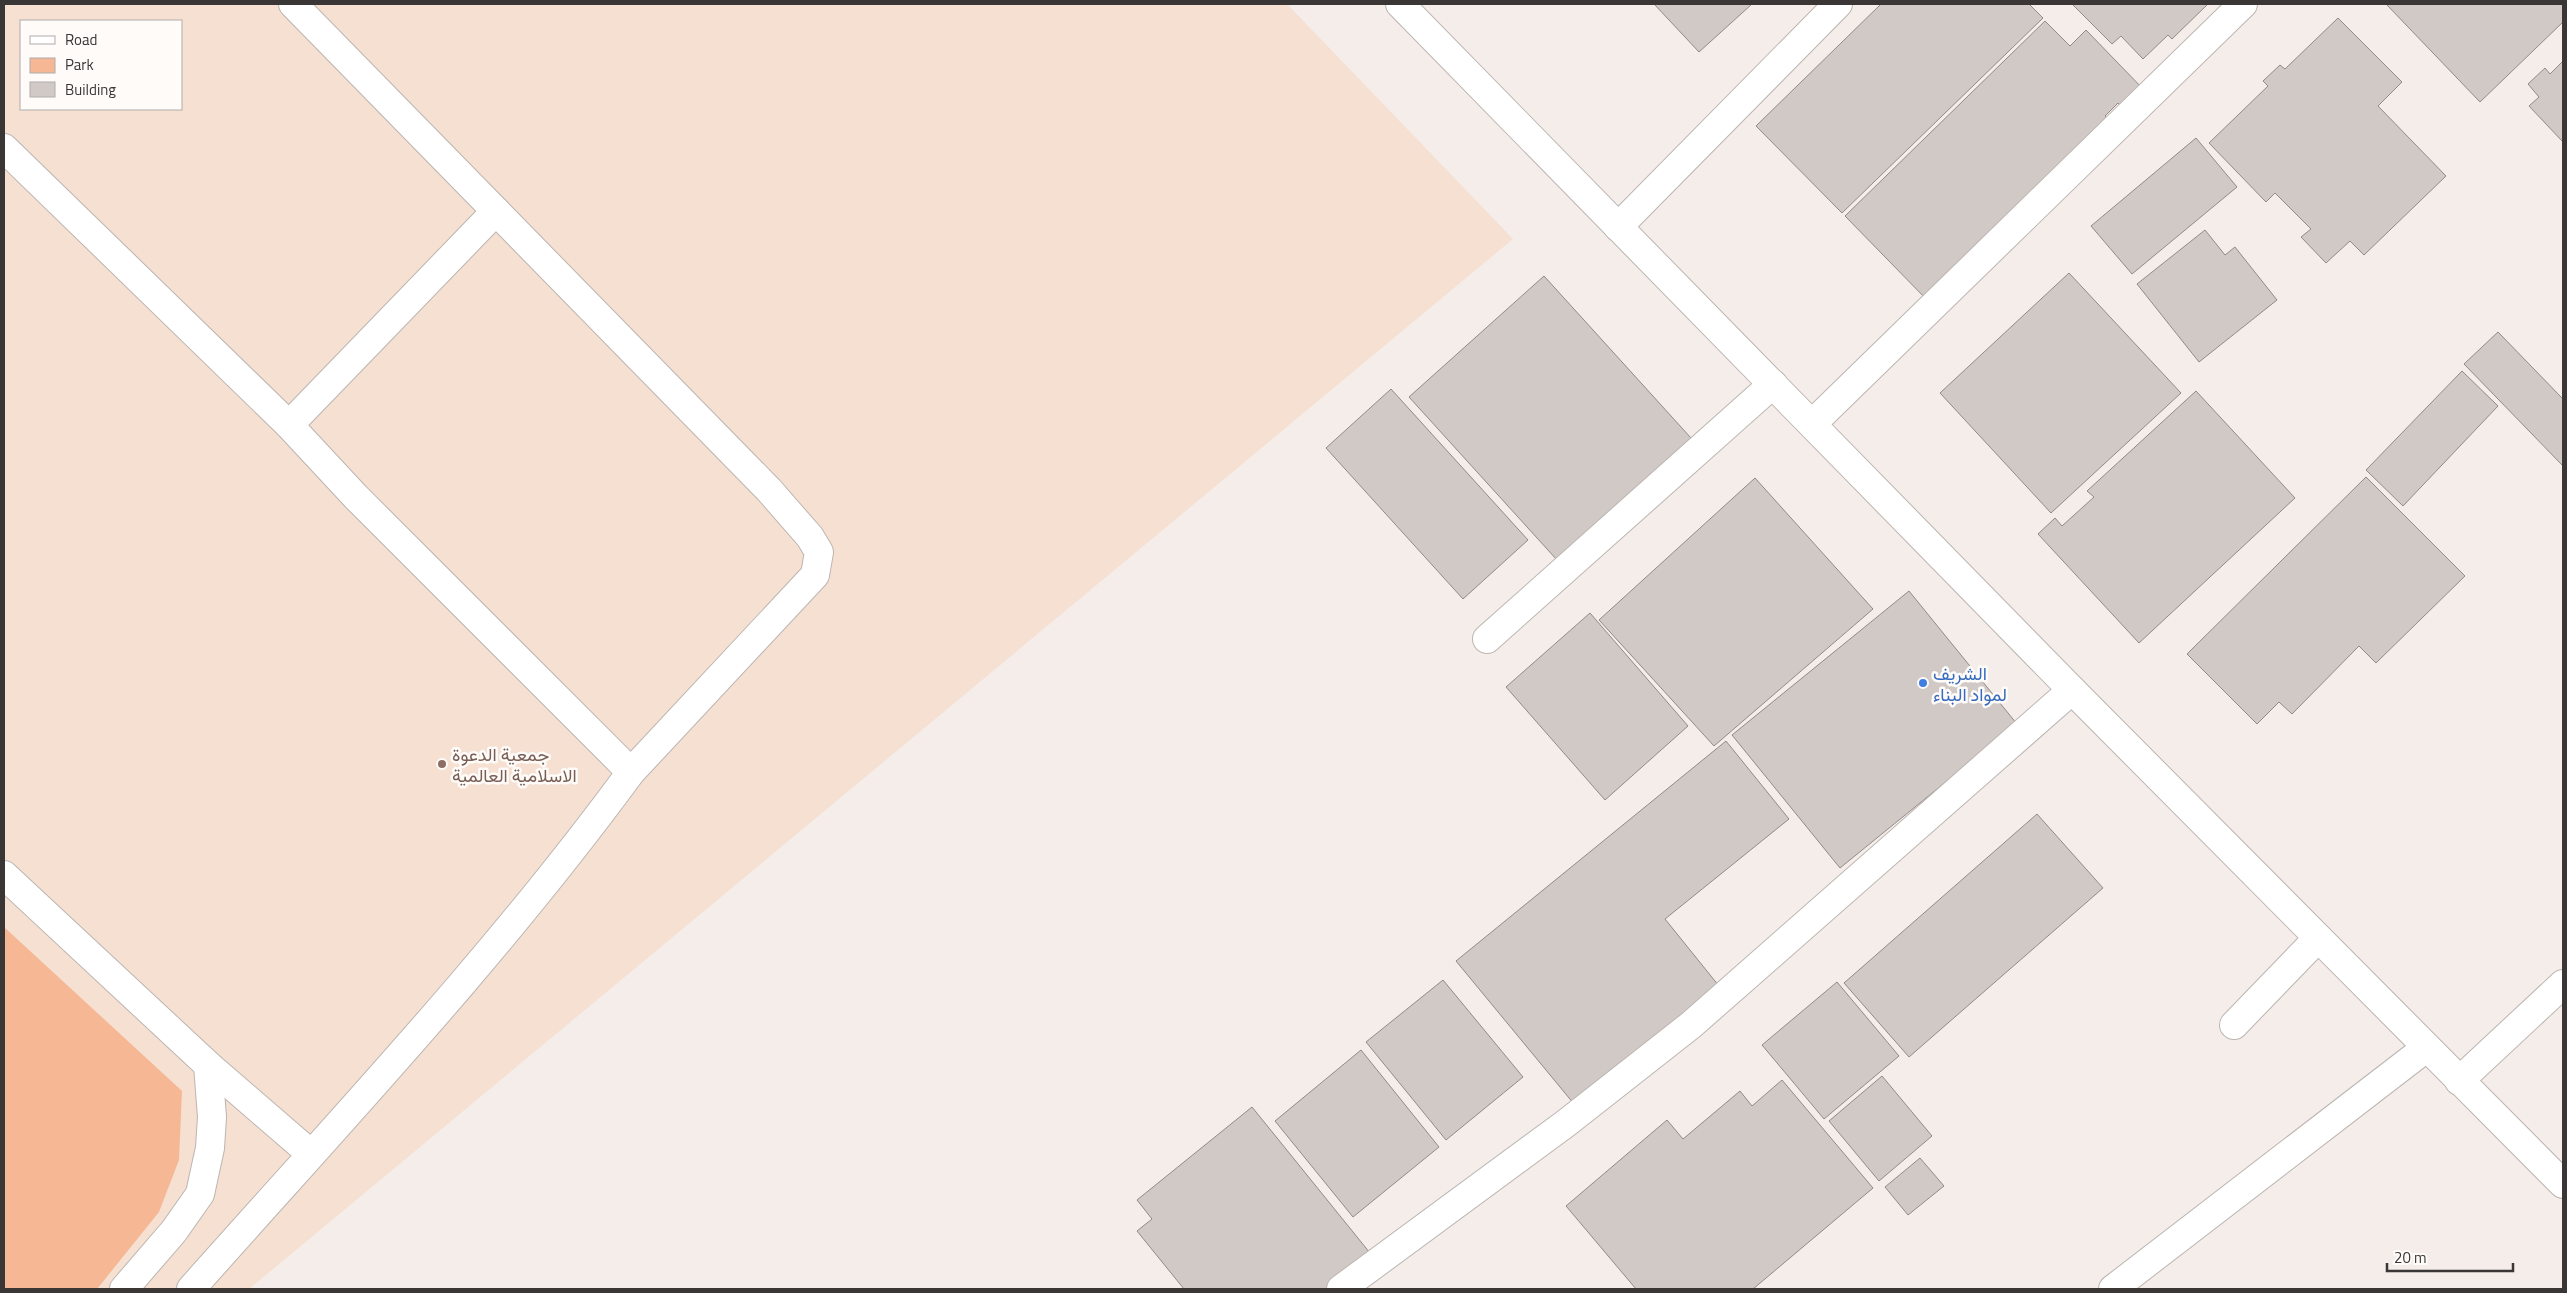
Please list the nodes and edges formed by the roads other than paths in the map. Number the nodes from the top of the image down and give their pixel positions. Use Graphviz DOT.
graph roads {
  1 [pos="293,4"];
  2 [pos="1400,4"];
  3 [pos="1838,4"];
  4 [pos="2243,4"];
  5 [pos="4,148"];
  6 [pos="496,211"];
  7 [pos="1618,227"];
  8 [pos="1773,384"];
  9 [pos="289,424"];
  10 [pos="1812,424"];
  11 [pos="1487,639"];
  12 [pos="2072,690"];
  13 [pos="630,772"];
  14 [pos="4,876"];
  15 [pos="2318,938"];
  16 [pos="2563,984"];
  17 [pos="2234,1025"];
  18 [pos="2426,1048"];
  19 [pos="208,1064"];
  20 [pos="2459,1081"];
  21 [pos="311,1154"];
  22 [pos="2563,1184"];
  23 [pos="124,1289"];
  24 [pos="191,1289"];
  25 [pos="1341,1289"];
  26 [pos="2113,1289"];
  1 -- 6 [label="street"];
  2 -- 7 [label="street"];
  3 -- 7 [label="street"];
  4 -- 10 [label="street"];
  5 -- 9 [label="street"];
  6 -- 9 [label="street"];
  6 -- 13 [label="street"];
  7 -- 8 [label="street"];
  8 -- 10 [label="street"];
  8 -- 11 [label="street"];
  9 -- 13 [label="street"];
  10 -- 12 [label="street"];
  12 -- 15 [label="street"];
  12 -- 25 [label="street"];
  13 -- 21 [label="street"];
  14 -- 19 [label="street"];
  15 -- 17 [label="street"];
  15 -- 18 [label="street"];
  16 -- 20 [label="street"];
  18 -- 20 [label="street"];
  18 -- 26 [label="street"];
  19 -- 21 [label="street"];
  19 -- 23 [label="street"];
  20 -- 22 [label="street"];
  21 -- 24 [label="street"];
}
